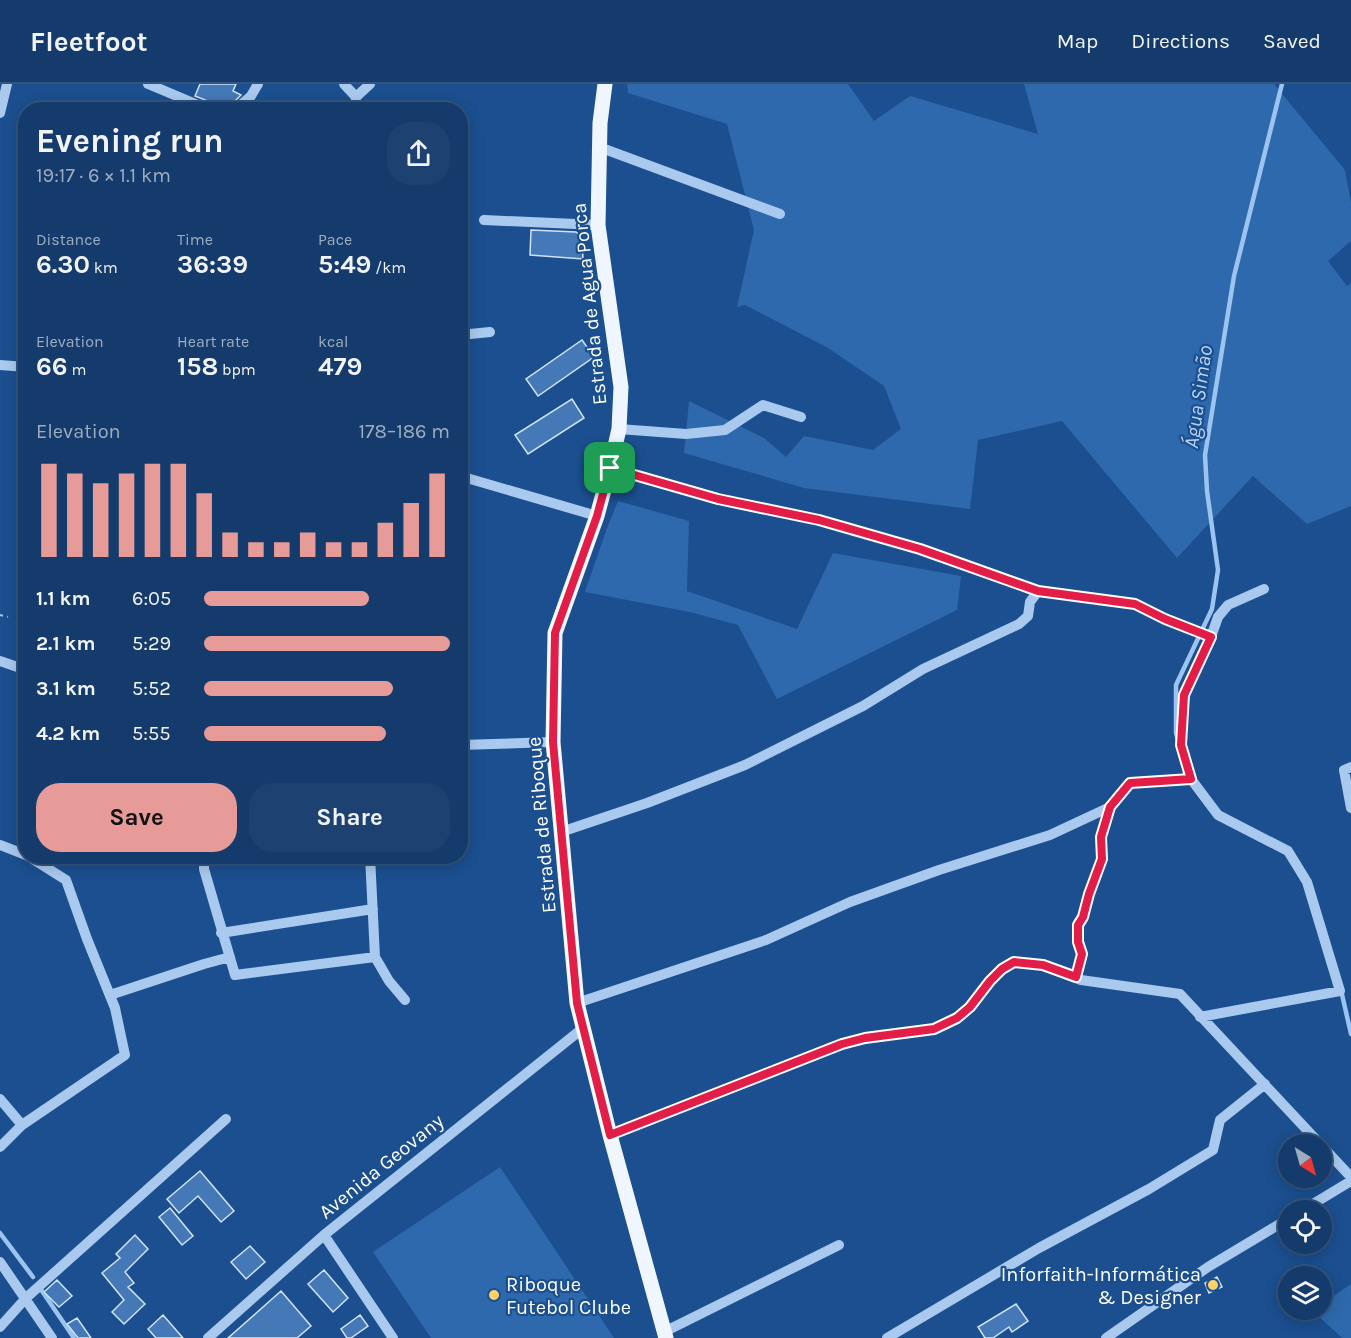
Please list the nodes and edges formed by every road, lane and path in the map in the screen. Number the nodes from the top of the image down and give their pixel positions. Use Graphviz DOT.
graph roads {
  1 [pos="7,84"];
  2 [pos="148,84"];
  3 [pos="258,84"];
  4 [pos="344,84"];
  5 [pos="370,84"];
  6 [pos="605,84"];
  7 [pos="356,97"];
  8 [pos="191,102"];
  9 [pos="244,102"];
  10 [pos="356,102"];
  11 [pos="0,113"];
  12 [pos="599,147"];
  13 [pos="780,214"];
  14 [pos="484,220"];
  15 [pos="598,225"];
  16 [pos="490,332"];
  17 [pos="468,335"];
  18 [pos="0,365"];
  19 [pos="18,367"];
  20 [pos="801,417"];
  21 [pos="619,429"];
  22 [pos="610,468"];
  23 [pos="468,478"];
  24 [pos="597,516"];
  25 [pos="819,520"];
  26 [pos="1264,589"];
  27 [pos="1038,591"];
  28 [pos="0,615"];
  29 [pos="8,617"];
  30 [pos="1211,637"];
  31 [pos="0,661"];
  32 [pos="18,667"];
  33 [pos="553,742"];
  34 [pos="468,745"];
  35 [pos="1351,767"];
  36 [pos="1191,779"];
  37 [pos="1110,807"];
  38 [pos="1351,808"];
  39 [pos="561,832"];
  40 [pos="0,845"];
  41 [pos="18,852"];
  42 [pos="40,864"];
  43 [pos="204,864"];
  44 [pos="370,864"];
  45 [pos="373,909"];
  46 [pos="221,933"];
  47 [pos="230,957"];
  48 [pos="375,957"];
  49 [pos="1076,977"];
  50 [pos="110,995"];
  51 [pos="405,999"];
  52 [pos="577,1003"];
  53 [pos="1200,1017"];
  54 [pos="582,1029"];
  55 [pos="1264,1084"];
  56 [pos="0,1099"];
  57 [pos="226,1119"];
  58 [pos="22,1125"];
  59 [pos="610,1135"];
  60 [pos="0,1147"];
  61 [pos="1351,1177"];
  62 [pos="1351,1181"];
  63 [pos="1320,1200"];
  64 [pos="1278,1225"];
  65 [pos="324,1235"];
  66 [pos="839,1245"];
  67 [pos="0,1262"];
  68 [pos="26,1298"];
  69 [pos="0,1327"];
  70 [pos="665,1335"];
  71 [pos="52,1338"];
  72 [pos="208,1338"];
  73 [pos="393,1338"];
  74 [pos="887,1338"];
  75 [pos="1106,1338"];
  1 -- 11 [label="street"];
  2 -- 8 [label="street"];
  3 -- 9 [label="street"];
  4 -- 7 [label="street"];
  5 -- 7 [label="street"];
  6 -- 12 [label="main road, Estrada de Agua Porca"];
  7 -- 10 [label="street"];
  12 -- 13 [label="street"];
  12 -- 15 [label="main road, Estrada de Agua Porca"];
  14 -- 15 [label="street"];
  15 -- 21 [label="main road, Estrada de Agua Porca"];
  16 -- 17 [label="street"];
  18 -- 19 [label="street"];
  20 -- 21 [label="street"];
  21 -- 22 [label="main road, Estrada de Agua Porca"];
  22 -- 24 [label="main road, Estrada de Agua Porca"];
  22 -- 25 [label="street"];
  23 -- 24 [label="street"];
  24 -- 33 [label="main road, Estrada de Riboque"];
  25 -- 27 [label="path"];
  26 -- 30 [label="street"];
  27 -- 30 [label="street"];
  27 -- 39 [label="street"];
  28 -- 29 [label="path"];
  30 -- 36 [label="street"];
  31 -- 32 [label="street"];
  33 -- 34 [label="street"];
  33 -- 39 [label="main road, Estrada de Riboque"];
  35 -- 38 [label="street"];
  36 -- 37 [label="street"];
  36 -- 53 [label="street"];
  37 -- 49 [label="path"];
  37 -- 52 [label="street"];
  39 -- 52 [label="main road, Estrada de Riboque"];
  40 -- 41 [label="street"];
  42 -- 50 [label="street"];
  43 -- 46 [label="street"];
  44 -- 45 [label="street"];
  45 -- 46 [label="street"];
  45 -- 48 [label="street"];
  46 -- 47 [label="street"];
  47 -- 48 [label="street"];
  47 -- 50 [label="street"];
  48 -- 51 [label="street"];
  49 -- 53 [label="street"];
  49 -- 59 [label="street"];
  50 -- 58 [label="street"];
  52 -- 54 [label="main road, Estrada de Riboque"];
  53 -- 55 [label="street"];
  54 -- 59 [label="main road, Estrada de Riboque"];
  54 -- 65 [label="street, Avenida Geovany"];
  55 -- 61 [label="street"];
  55 -- 74 [label="street"];
  56 -- 58 [label="street"];
  57 -- 68 [label="street"];
  58 -- 60 [label="street"];
  59 -- 70 [label="main road, Estrada de Riboque"];
  62 -- 63 [label="street"];
  64 -- 75 [label="street"];
  65 -- 72 [label="street, Avenida Geovany"];
  65 -- 73 [label="street"];
  66 -- 70 [label="street"];
  67 -- 68 [label="street"];
  68 -- 69 [label="street"];
  68 -- 71 [label="street"];
}
